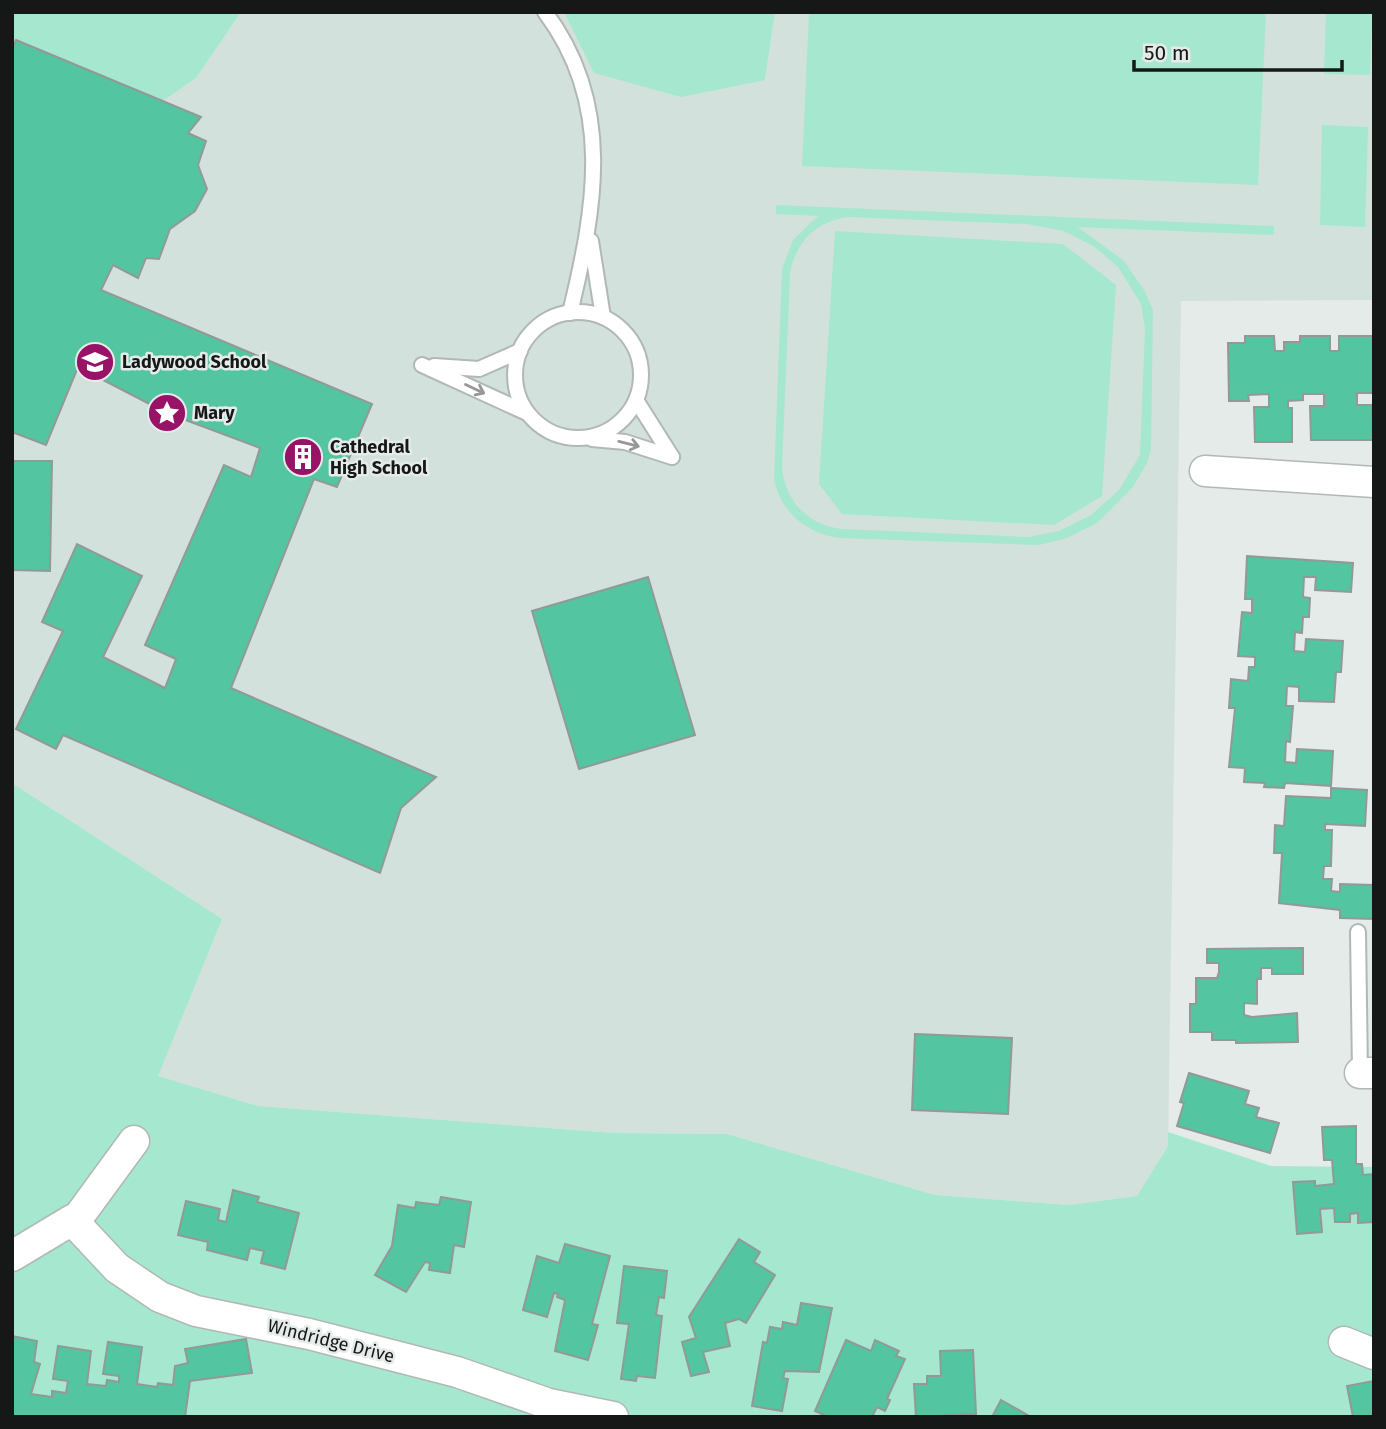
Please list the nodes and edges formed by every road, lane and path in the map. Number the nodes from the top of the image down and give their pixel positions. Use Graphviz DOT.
graph roads {
  1 [pos="545,12"];
  2 [pos="589,233"];
  3 [pos="570,313"];
  4 [pos="603,317"];
  5 [pos="520,351"];
  6 [pos="636,400"];
  7 [pos="527,413"];
  8 [pos="585,438"];
  9 [pos="1205,471"];
  10 [pos="1374,482"];
  11 [pos="1358,932"];
  12 [pos="1367,1073"];
  13 [pos="134,1141"];
  14 [pos="74,1223"];
  15 [pos="12,1256"];
  16 [pos="1344,1342"];
  17 [pos="1374,1354"];
  18 [pos="612,1417"];
  1 -- 2 [label="lane"];
  2 -- 3 [label="lane"];
  2 -- 4 [label="lane"];
  3 -- 4 [label="lane"];
  3 -- 5 [label="lane"];
  4 -- 6 [label="lane"];
  5 -- 7 [label="lane"];
  5 -- 7 [label="lane, one-way"];
  6 -- 8 [label="lane"];
  8 -- 6 [label="lane, one-way"];
  7 -- 8 [label="lane"];
  9 -- 10 [label="street"];
  11 -- 12 [label="lane"];
  13 -- 14 [label="street"];
  14 -- 15 [label="street"];
  14 -- 18 [label="street, Windridge Drive"];
  16 -- 17 [label="street"];
}
